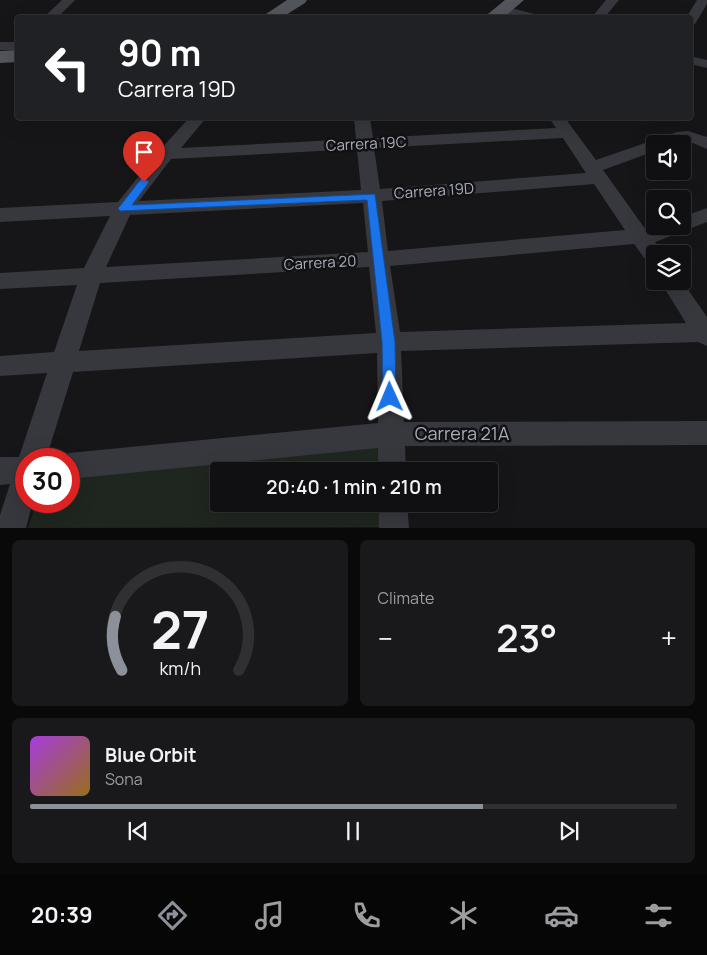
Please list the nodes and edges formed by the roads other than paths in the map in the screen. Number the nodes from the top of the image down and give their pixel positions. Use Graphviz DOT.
graph roads {
  1 [pos="69,0"];
  2 [pos="299,0"];
  3 [pos="613,0"];
  4 [pos="704,0"];
  5 [pos="503,9"];
  6 [pos="52,15"];
  7 [pos="273,15"];
  8 [pos="523,15"];
  9 [pos="599,15"];
  10 [pos="693,16"];
  11 [pos="693,61"];
  12 [pos="707,64"];
  13 [pos="196,120"];
  14 [pos="362,120"];
  15 [pos="562,125"];
  16 [pos="691,137"];
  17 [pos="707,144"];
  18 [pos="365,145"];
  19 [pos="646,149"];
  20 [pos="166,154"];
  21 [pos="595,173"];
  22 [pos="372,196"];
  23 [pos="123,208"];
  24 [pos="0,215"];
  25 [pos="707,215"];
  26 [pos="691,221"];
  27 [pos="648,235"];
  28 [pos="641,237"];
  29 [pos="646,245"];
  30 [pos="380,260"];
  31 [pos="91,276"];
  32 [pos="0,281"];
  33 [pos="676,290"];
  34 [pos="706,333"];
  35 [pos="389,342"];
  36 [pos="63,362"];
  37 [pos="0,366"];
  38 [pos="707,433"];
  39 [pos="390,434"];
  40 [pos="36,448"];
  41 [pos="392,462"];
  42 [pos="80,465"];
  43 [pos="15,471"];
  44 [pos="0,472"];
  45 [pos="393,512"];
  46 [pos="15,513"];
  47 [pos="11,528"];
  48 [pos="394,528"];
  1 -- 6 [label="street"];
  2 -- 7 [label="main road"];
  3 -- 9 [label="street"];
  4 -- 10 [label="street"];
  5 -- 8 [label="street"];
  11 -- 12 [label="street"];
  13 -- 20 [label="street"];
  14 -- 18 [label="street"];
  15 -- 18 [label="street, Carrera 19C"];
  15 -- 21 [label="street"];
  16 -- 17 [label="street, Carrera 19D"];
  18 -- 20 [label="street, Carrera 19C"];
  18 -- 22 [label="street"];
  19 -- 21 [label="street, Carrera 19D"];
  20 -- 23 [label="street"];
  21 -- 22 [label="street, Carrera 19D"];
  21 -- 28 [label="street"];
  22 -- 23 [label="street, Carrera 19D"];
  22 -- 30 [label="street"];
  23 -- 24 [label="street, Carrera 19D"];
  23 -- 31 [label="street"];
  25 -- 26 [label="street"];
  27 -- 28 [label="street, Carrera 20"];
  28 -- 29 [label="street"];
  28 -- 30 [label="street, Carrera 20"];
  30 -- 31 [label="street, Carrera 20"];
  30 -- 35 [label="street"];
  31 -- 32 [label="street, Carrera 20"];
  31 -- 36 [label="street"];
  33 -- 34 [label="street"];
  34 -- 35 [label="street"];
  35 -- 36 [label="street"];
  35 -- 39 [label="street"];
  36 -- 37 [label="street"];
  36 -- 40 [label="street"];
  38 -- 39 [label="street, Carrera 21A"];
  39 -- 41 [label="street"];
  39 -- 42 [label="street, Carrera 21A"];
  43 -- 44 [label="street"];
  45 -- 48 [label="street"];
  46 -- 47 [label="street"];
}
